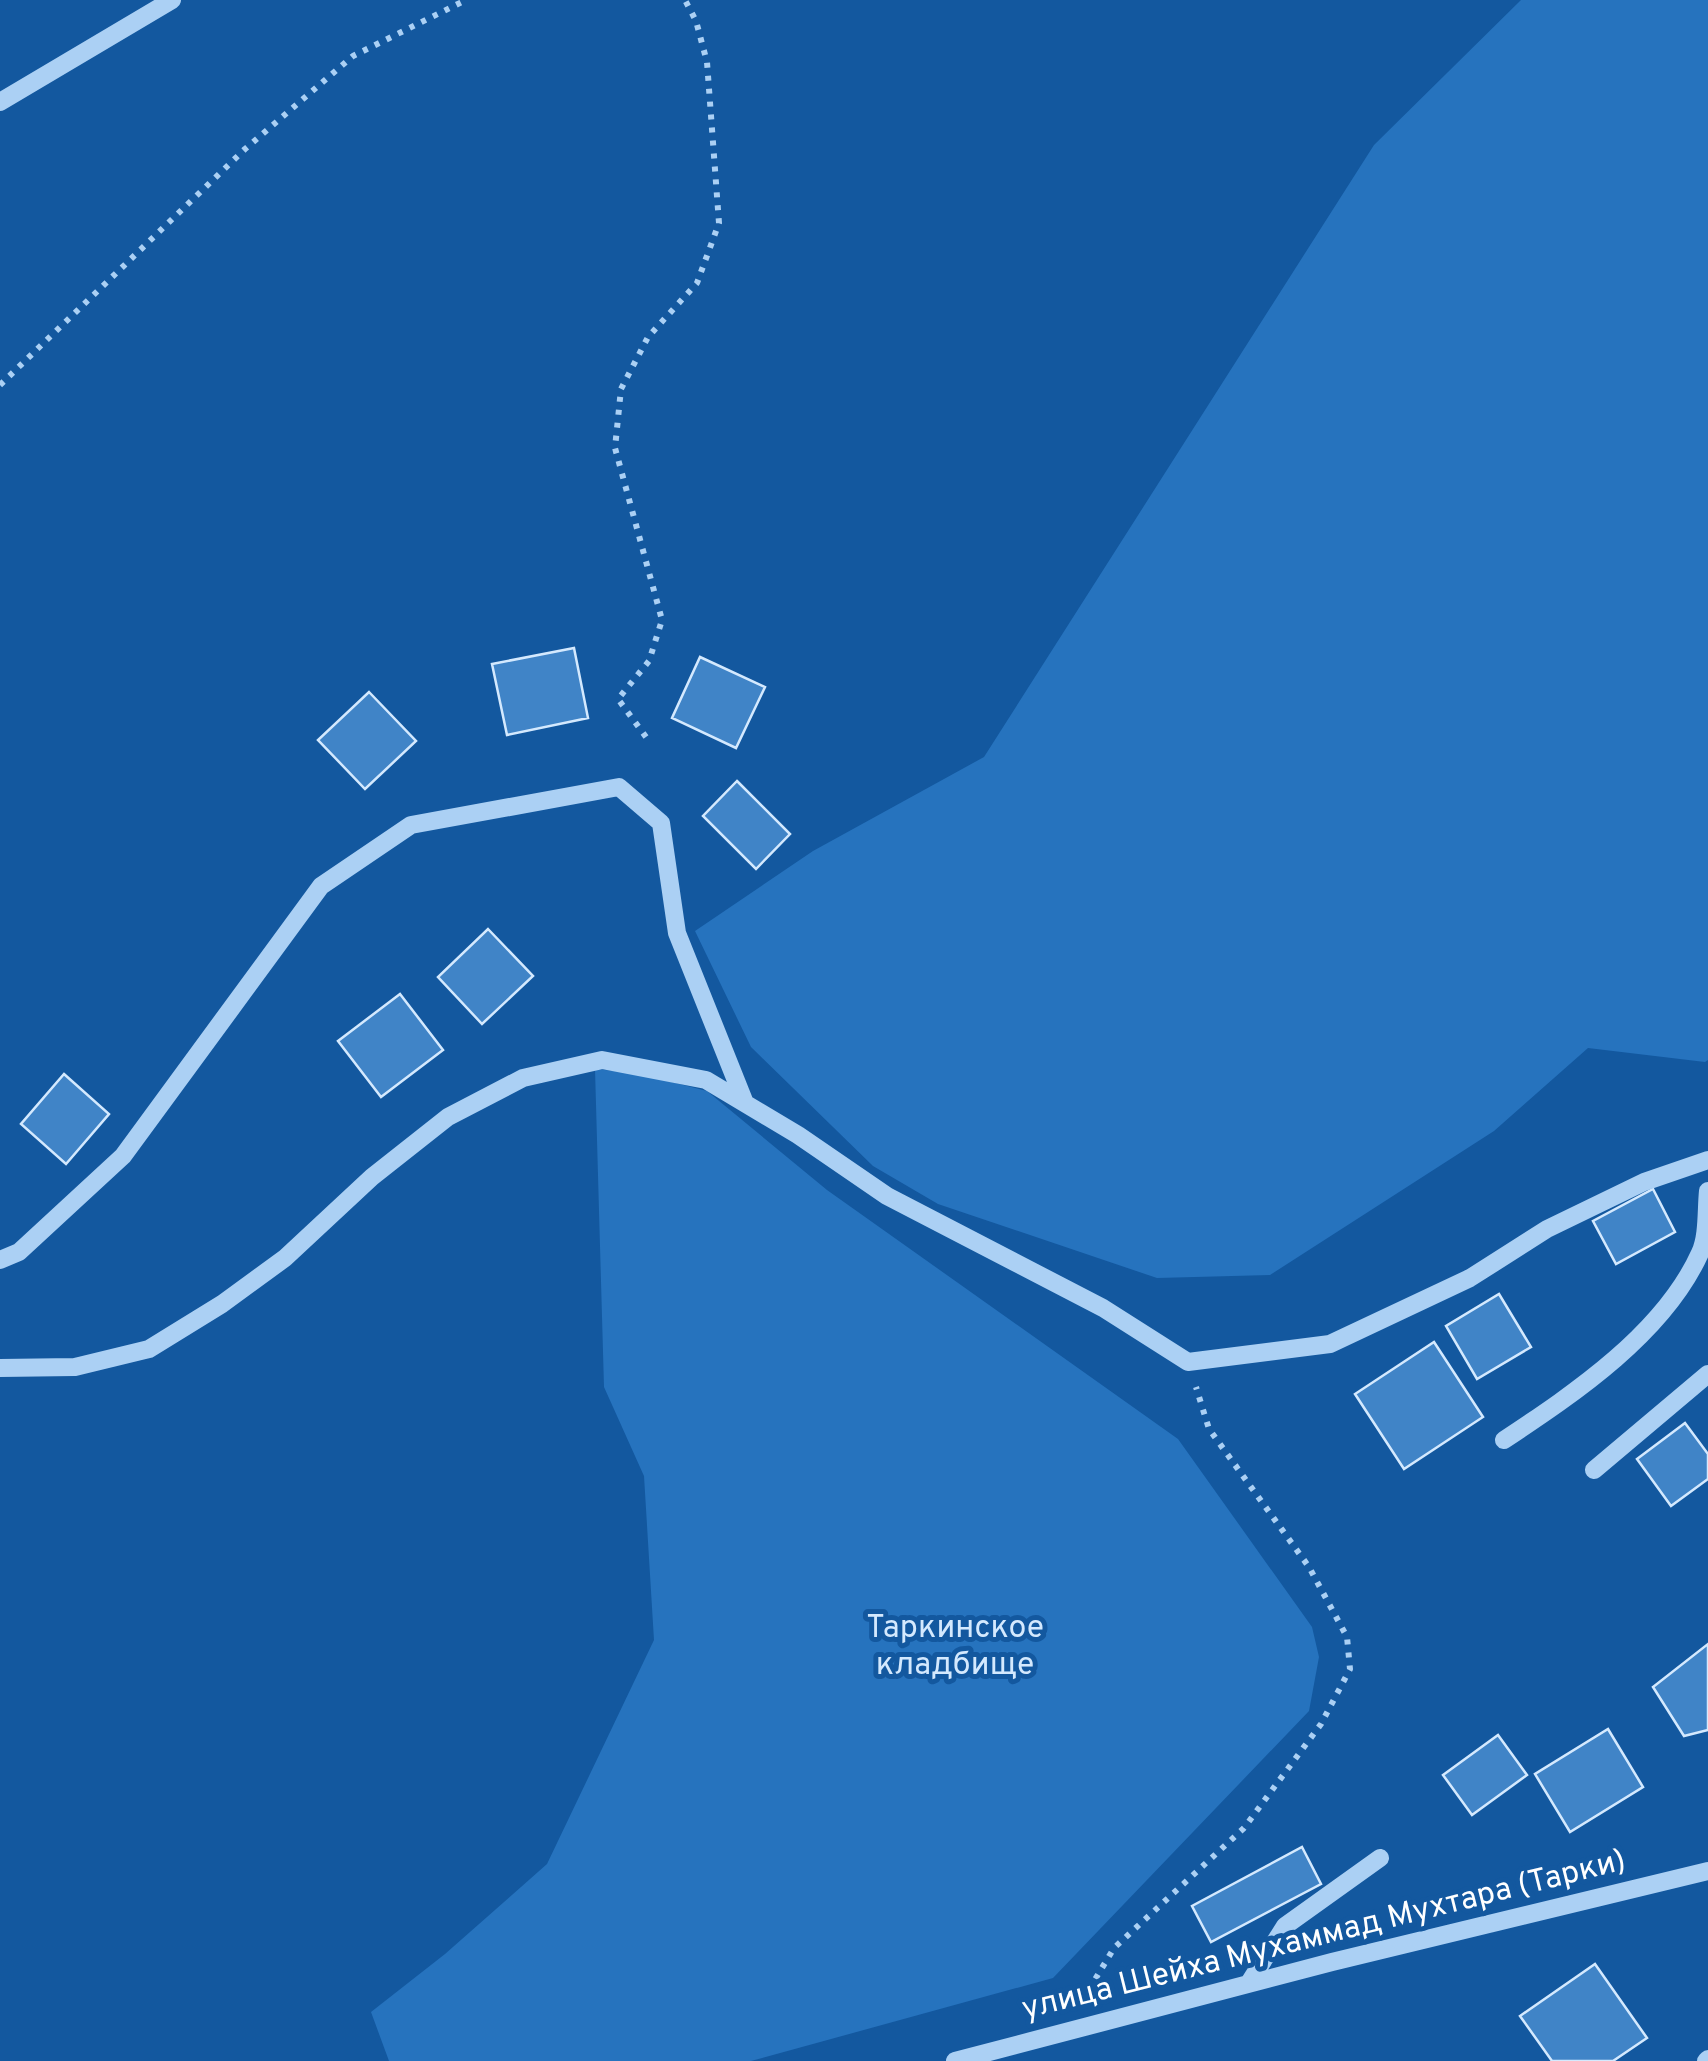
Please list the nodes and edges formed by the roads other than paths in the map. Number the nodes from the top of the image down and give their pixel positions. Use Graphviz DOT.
graph roads {
  1 [pos="172,0"];
  2 [pos="0,102"];
  3 [pos="745,1103"];
  4 [pos="1708,1160"];
  5 [pos="1708,1191"];
  6 [pos="0,1260"];
  7 [pos="0,1368"];
  8 [pos="1708,1374"];
  9 [pos="1504,1440"];
  10 [pos="1594,1470"];
  11 [pos="1380,1858"];
  12 [pos="1708,1871"];
  13 [pos="1249,1984"];
  14 [pos="954,2061"];
  1 -- 2 [label="street"];
  3 -- 4 [label="street"];
  3 -- 6 [label="street"];
  3 -- 7 [label="street"];
  5 -- 9 [label="street"];
  8 -- 10 [label="street"];
  11 -- 13 [label="street"];
  12 -- 13 [label="street, улица Шейха Мухаммад Мухтара (Тарки)"];
  13 -- 14 [label="street, улица Шейха Мухаммад Мухтара (Тарки)"];
}
